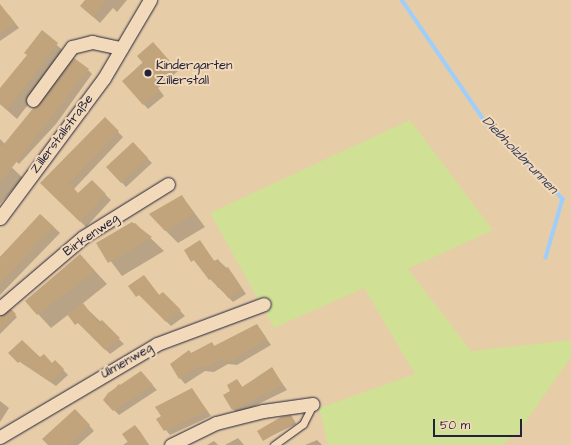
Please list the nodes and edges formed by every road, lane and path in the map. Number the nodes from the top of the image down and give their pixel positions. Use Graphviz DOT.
graph roads {
  1 [pos="150,0"];
  2 [pos="121,48"];
  3 [pos="33,100"];
  4 [pos="168,184"];
  5 [pos="0,218"];
  6 [pos="264,304"];
  7 [pos="0,308"];
  8 [pos="314,404"];
  9 [pos="0,437"];
  10 [pos="171,445"];
  11 [pos="274,445"];
  1 -- 2 [label="street, Zillerstallstraße"];
  2 -- 3 [label="street"];
  2 -- 5 [label="street, Zillerstallstraße"];
  4 -- 7 [label="street, Birkenweg"];
  6 -- 9 [label="street, Ulmenweg"];
  8 -- 10 [label="street"];
  8 -- 11 [label="lane"];
}
